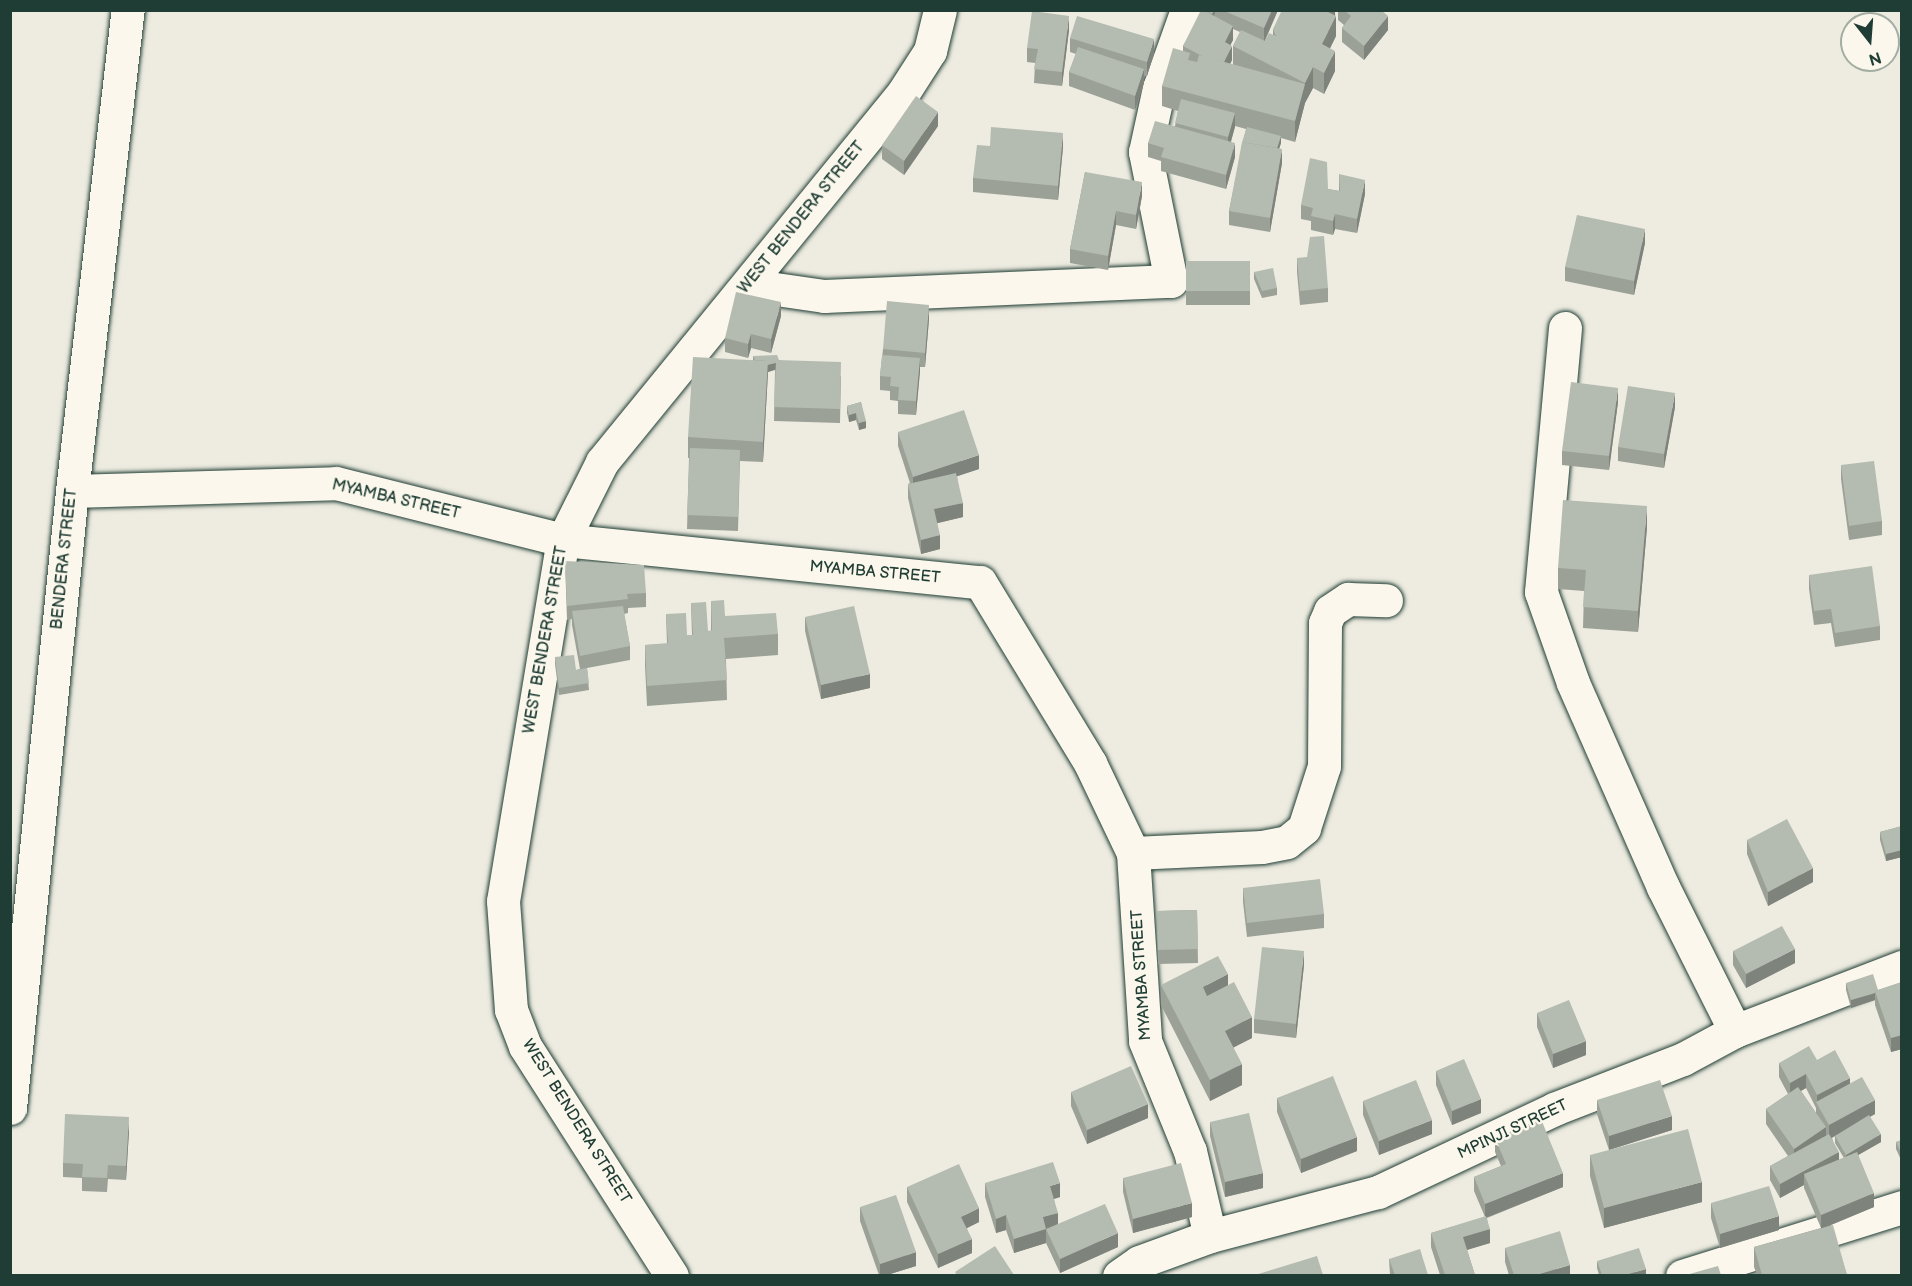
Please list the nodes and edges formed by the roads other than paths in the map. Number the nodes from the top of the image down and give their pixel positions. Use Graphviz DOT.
graph roads {
  1 [pos="128,10"];
  2 [pos="940,10"];
  3 [pos="1187,10"];
  4 [pos="748,285"];
  5 [pos="1565,328"];
  6 [pos="72,491"];
  7 [pos="563,540"];
  8 [pos="1386,600"];
  9 [pos="1132,853"];
  10 [pos="1902,967"];
  11 [pos="1735,1031"];
  12 [pos="10,1108"];
  13 [pos="1902,1206"];
  14 [pos="1210,1236"];
  15 [pos="672,1275"];
  16 [pos="1119,1275"];
  17 [pos="1682,1275"];
  1 -- 6 [label="street, BENDERA STREET"];
  2 -- 4 [label="street, WEST BENDERA STREET"];
  3 -- 4 [label="street"];
  4 -- 7 [label="street, WEST BENDERA STREET"];
  5 -- 11 [label="street"];
  6 -- 7 [label="street, MYAMBA STREET"];
  6 -- 12 [label="street, BENDERA STREET"];
  7 -- 9 [label="street, MYAMBA STREET"];
  7 -- 15 [label="street, WEST BENDERA STREET"];
  8 -- 9 [label="street"];
  9 -- 14 [label="street, MYAMBA STREET"];
  10 -- 11 [label="street, MPINJI STREET"];
  11 -- 14 [label="street, MPINJI STREET"];
  13 -- 17 [label="street"];
  14 -- 16 [label="street, MPINJI STREET"];
}
